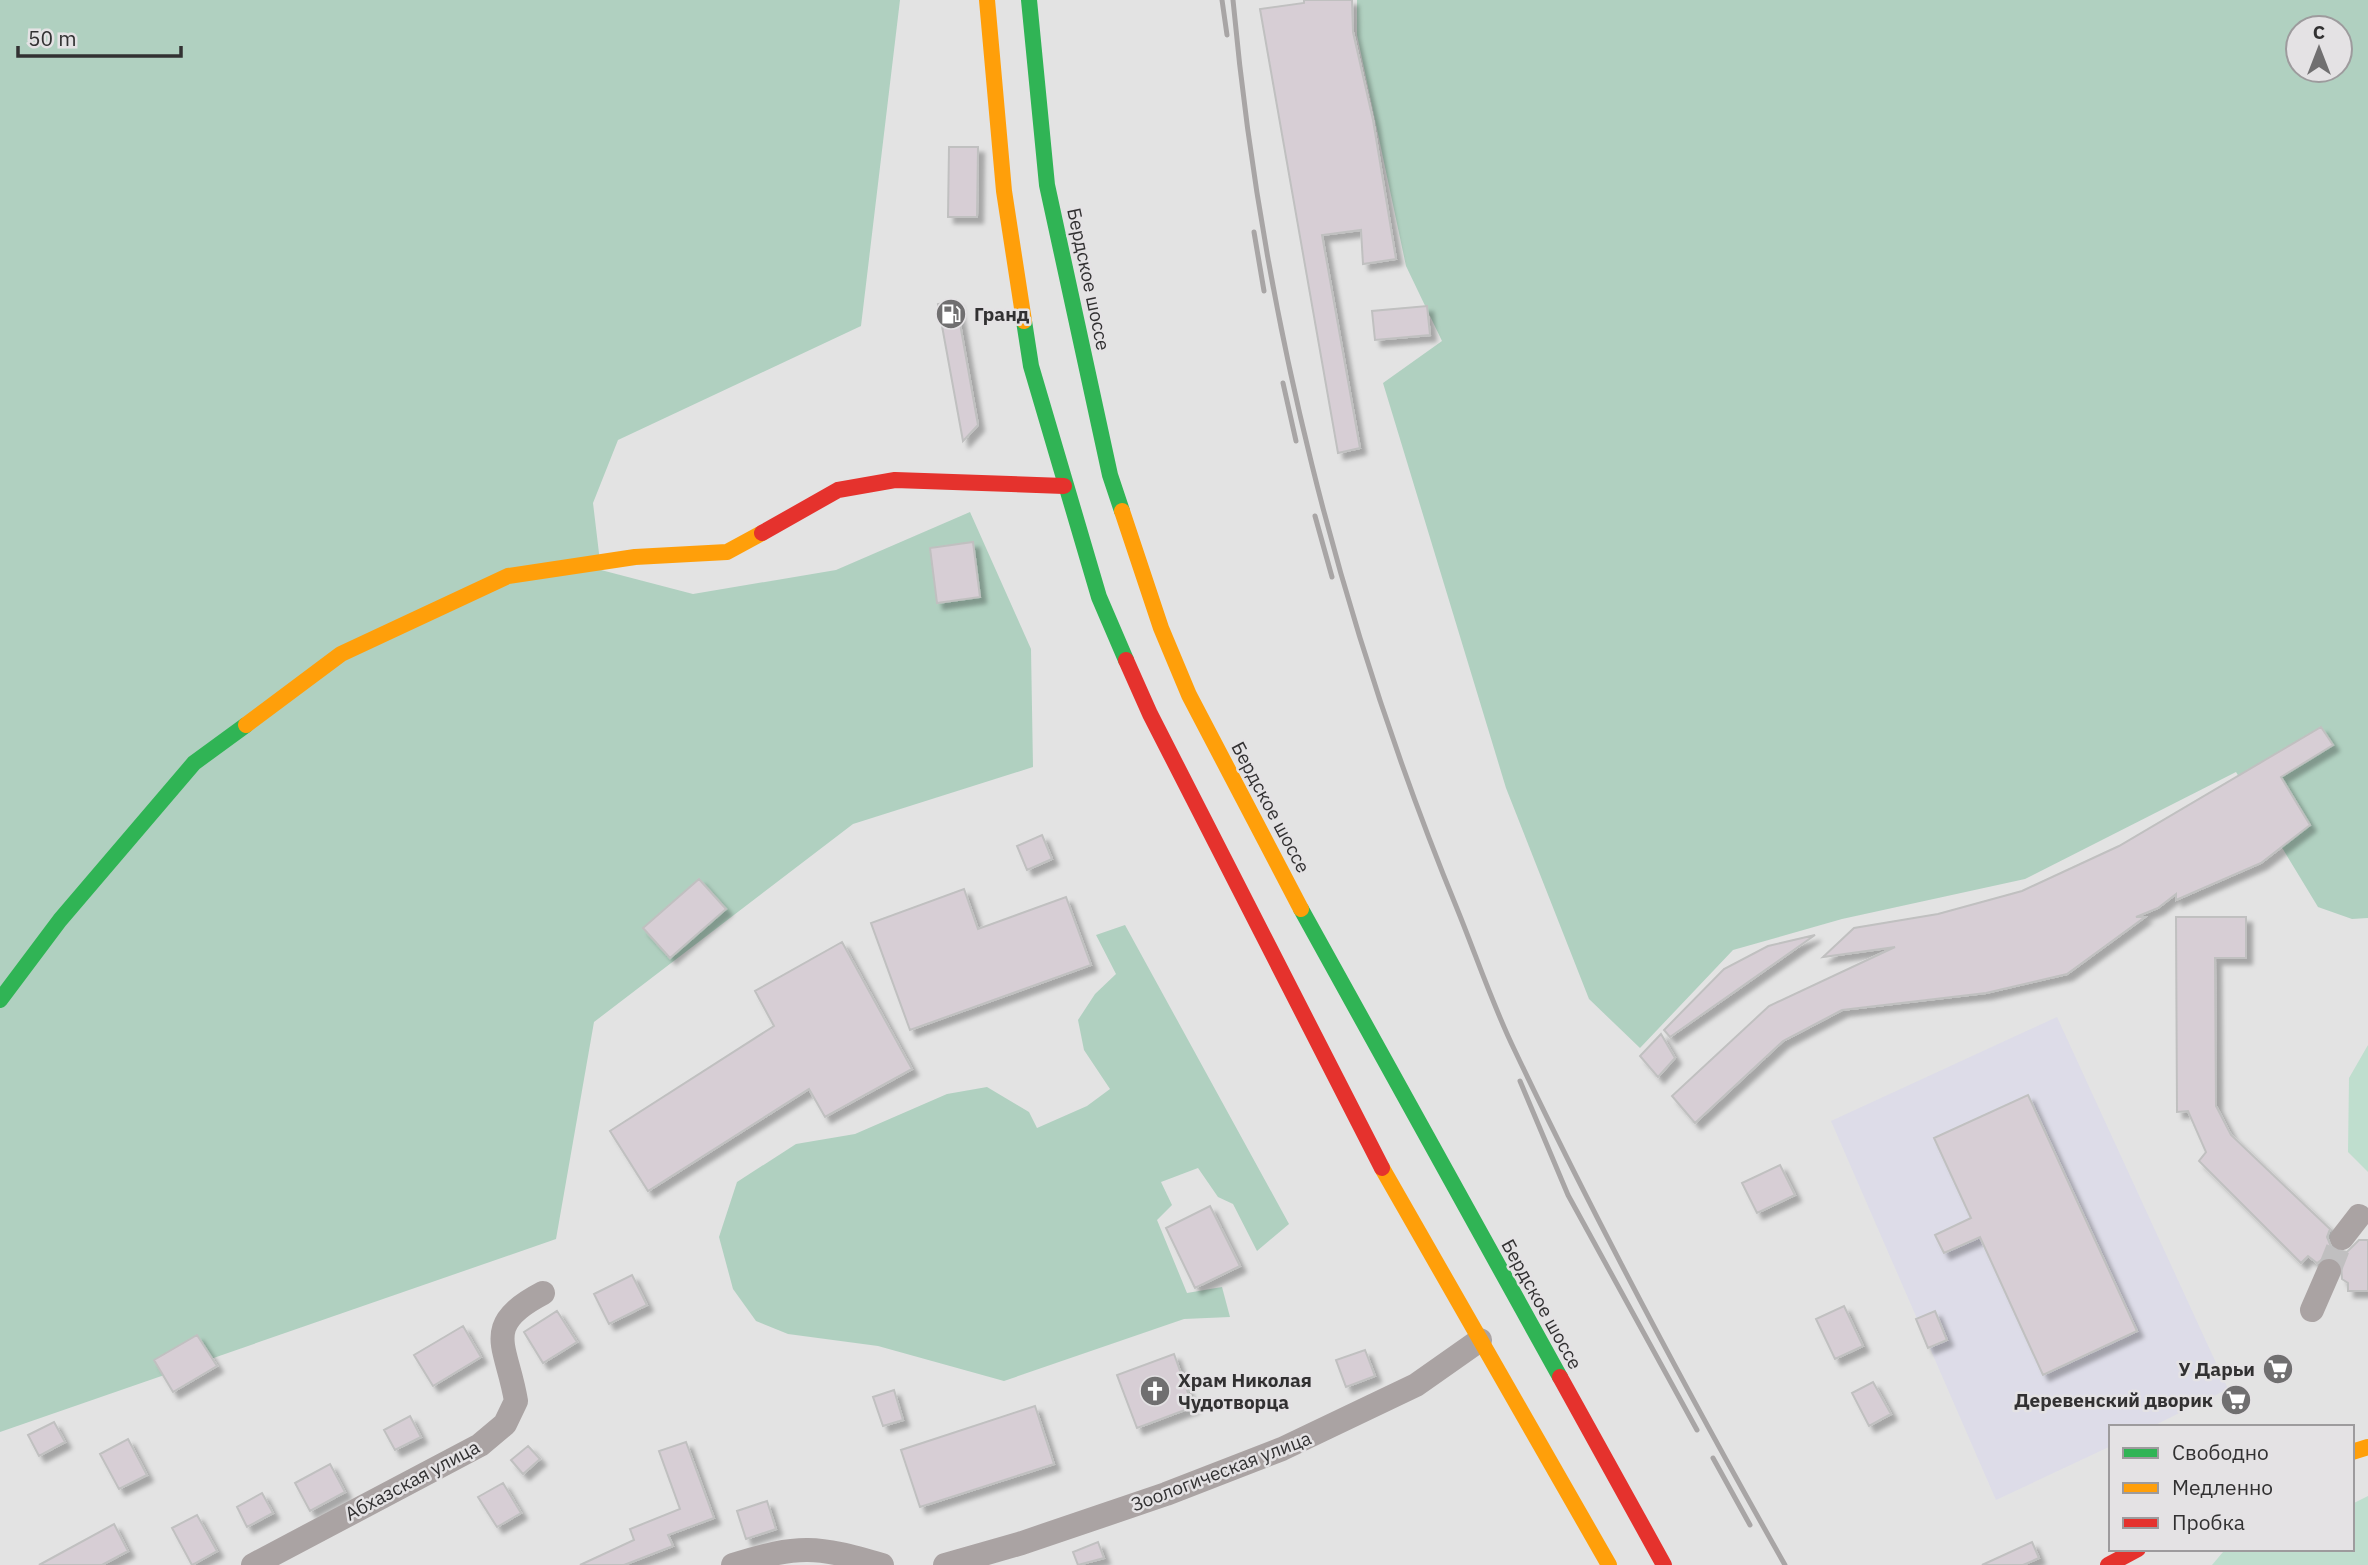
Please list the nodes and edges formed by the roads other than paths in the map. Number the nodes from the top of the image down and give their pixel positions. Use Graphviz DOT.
graph roads {
  1 [pos="987,0"];
  2 [pos="1029,0"];
  3 [pos="1065,486"];
  4 [pos="1255,848"];
  5 [pos="1226,866"];
  6 [pos="0,1000"];
  7 [pos="2359,1216"];
  8 [pos="2342,1238"];
  9 [pos="2329,1271"];
  10 [pos="543,1293"];
  11 [pos="2312,1310"];
  12 [pos="1480,1340"];
  13 [pos="2134,1551"];
  14 [pos="253,1565"];
  15 [pos="733,1565"];
  16 [pos="882,1565"];
  17 [pos="944,1565"];
  18 [pos="1609,1565"];
  19 [pos="1664,1565"];
  20 [pos="2109,1565"];
  1 -- 3 [label="main road"];
  2 -- 4 [label="main road, Бердское шоссе"];
  3 -- 5 [label="main road"];
  3 -- 6 [label="main road"];
  4 -- 5 [label="main road"];
  4 -- 19 [label="main road, Бердское шоссе"];
  5 -- 12 [label="main road"];
  7 -- 8 [label="street"];
  9 -- 11 [label="street"];
  10 -- 14 [label="street, Абхазская улица"];
  12 -- 17 [label="street, Зоологическая улица"];
  12 -- 18 [label="main road"];
  13 -- 20 [label="main road"];
  15 -- 16 [label="street"];
}
